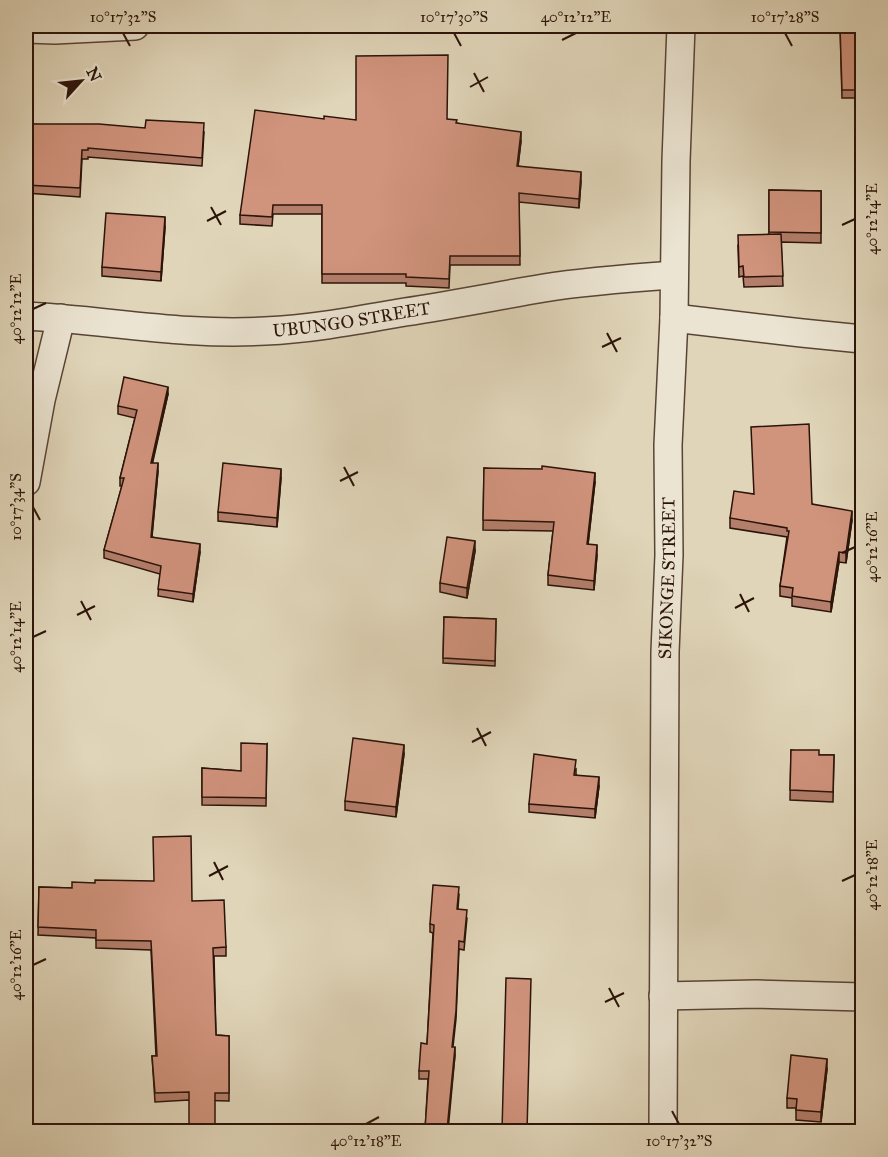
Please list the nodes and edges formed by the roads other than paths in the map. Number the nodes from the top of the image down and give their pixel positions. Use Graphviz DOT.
graph roads {
  1 [pos="135,26"];
  2 [pos="681,26"];
  3 [pos="26,29"];
  4 [pos="674,275"];
  5 [pos="26,316"];
  6 [pos="61,318"];
  7 [pos="674,318"];
  8 [pos="862,339"];
  9 [pos="26,482"];
  10 [pos="663,996"];
  11 [pos="862,997"];
  12 [pos="663,1131"];
  1 -- 3 [label="street"];
  2 -- 4 [label="street, SIKONGE STREET"];
  4 -- 6 [label="street, UBUNGO STREET"];
  4 -- 7 [label="street, SIKONGE STREET"];
  5 -- 6 [label="street, UBUNGO STREET"];
  6 -- 9 [label="street"];
  7 -- 8 [label="street"];
  7 -- 10 [label="street, SIKONGE STREET"];
  10 -- 11 [label="street"];
  10 -- 12 [label="street, SIKONGE STREET"];
}
